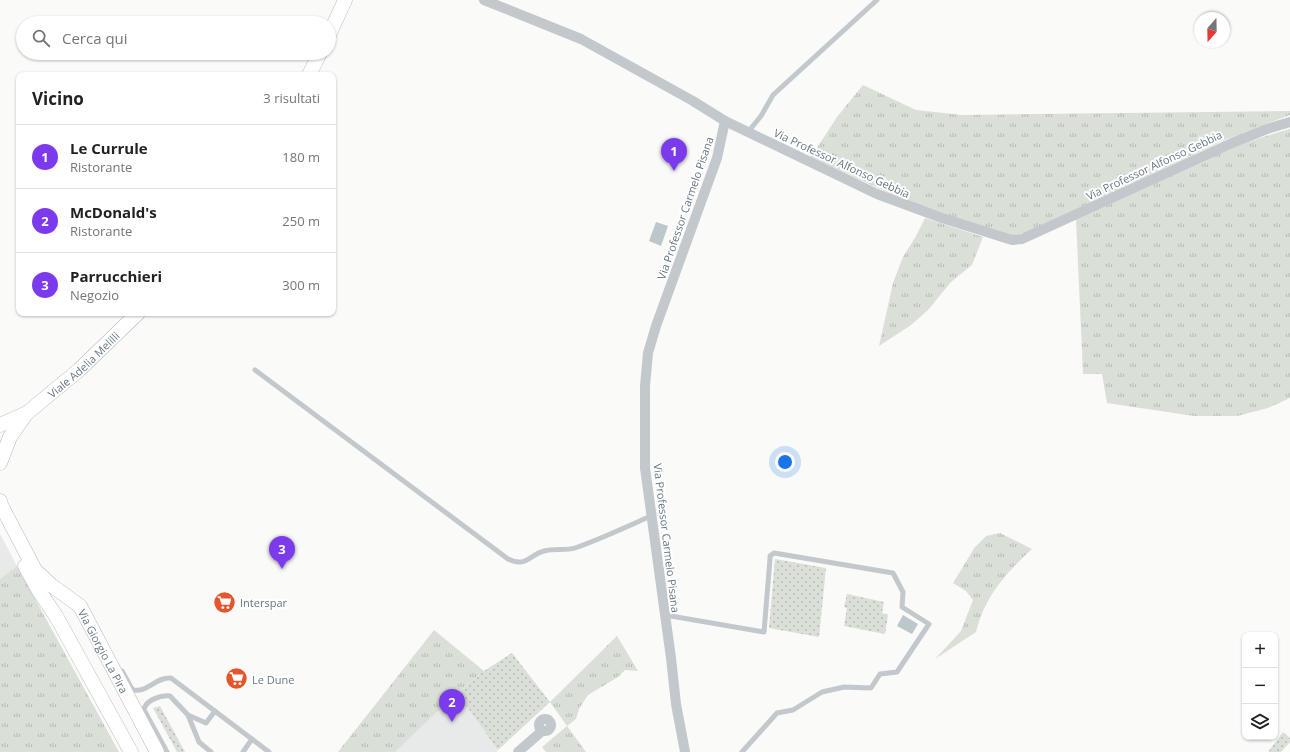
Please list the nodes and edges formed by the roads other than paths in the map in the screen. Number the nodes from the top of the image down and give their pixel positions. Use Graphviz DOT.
graph roads {
  1 [pos="345,0"];
  2 [pos="484,0"];
  3 [pos="877,0"];
  4 [pos="336,20"];
  5 [pos="316,60"];
  6 [pos="310,72"];
  7 [pos="725,122"];
  8 [pos="1290,122"];
  9 [pos="748,132"];
  10 [pos="135,316"];
  11 [pos="255,370"];
  12 [pos="27,413"];
  13 [pos="0,425"];
  14 [pos="0,463"];
  15 [pos="0,501"];
  16 [pos="651,516"];
  17 [pos="0,520"];
  18 [pos="85,615"];
  19 [pos="664,615"];
  20 [pos="106,643"];
  21 [pos="121,669"];
  22 [pos="215,711"];
  23 [pos="188,716"];
  24 [pos="542,731"];
  25 [pos="252,739"];
  26 [pos="131,752"];
  27 [pos="157,752"];
  28 [pos="167,752"];
  29 [pos="211,752"];
  30 [pos="243,752"];
  31 [pos="269,752"];
  32 [pos="518,752"];
  33 [pos="685,752"];
  34 [pos="742,752"];
  1 -- 4 [label="main road"];
  2 -- 7 [label="street, Via Professor Alfonso Gebbia"];
  3 -- 9 [label="lane"];
  5 -- 6 [label="main road"];
  7 -- 9 [label="street, Via Professor Alfonso Gebbia"];
  7 -- 16 [label="street, Via Professor Carmelo Pisana"];
  8 -- 9 [label="street, Via Professor Alfonso Gebbia"];
  10 -- 12 [label="main road, Viale Adelia Melilli"];
  11 -- 16 [label="lane"];
  12 -- 13 [label="main road"];
  12 -- 14 [label="main road"];
  15 -- 18 [label="main road, Via Giorgio La Pira"];
  16 -- 19 [label="street, Via Professor Carmelo Pisana"];
  17 -- 26 [label="main road"];
  18 -- 20 [label="lane"];
  18 -- 27 [label="main road, Via Giorgio La Pira"];
  19 -- 33 [label="street, Via Professor Carmelo Pisana"];
  19 -- 34 [label="lane"];
  21 -- 22 [label="lane"];
  22 -- 23 [label="lane"];
  22 -- 25 [label="lane"];
  23 -- 28 [label="lane"];
  23 -- 29 [label="lane"];
  24 -- 32 [label="street"];
  25 -- 30 [label="lane"];
  25 -- 31 [label="lane"];
}
